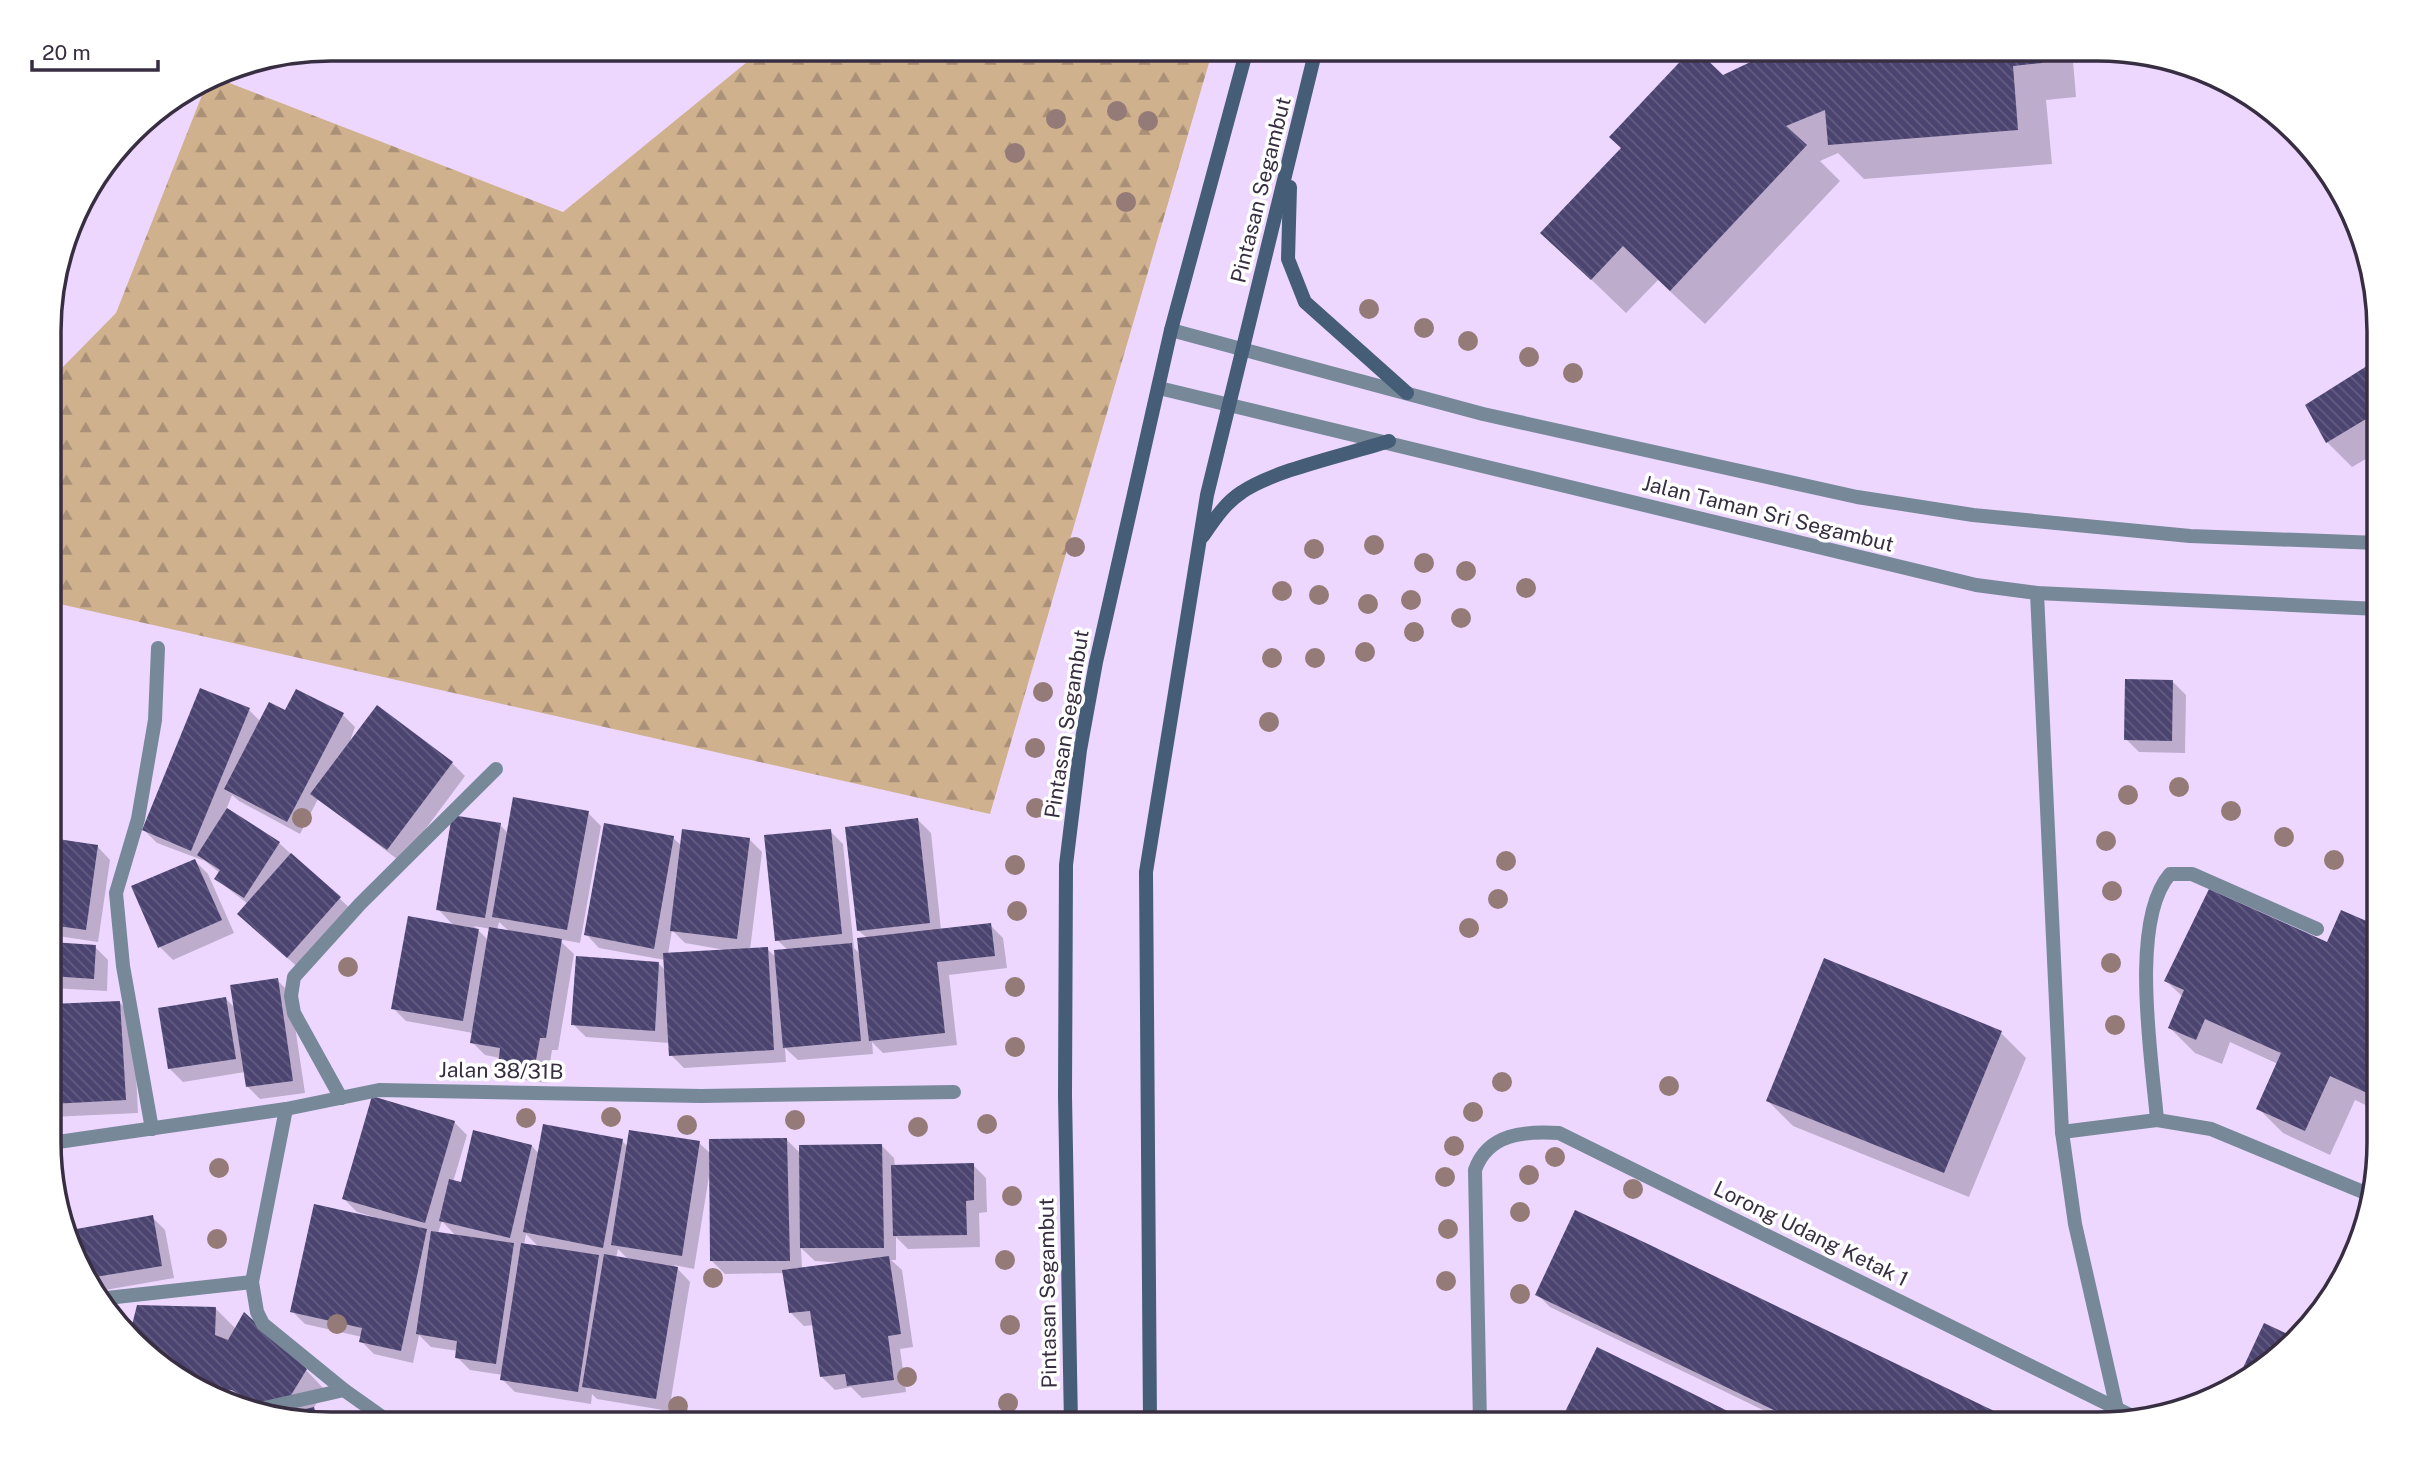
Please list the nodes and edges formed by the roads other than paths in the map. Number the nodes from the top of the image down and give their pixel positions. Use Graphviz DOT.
graph roads {
  1 [pos="1244,61"];
  2 [pos="1313,61"];
  3 [pos="1292,154"];
  4 [pos="1171,330"];
  5 [pos="1244,349"];
  6 [pos="1159,388"];
  7 [pos="1407,393"];
  8 [pos="1231,403"];
  9 [pos="1389,441"];
  10 [pos="1200,542"];
  11 [pos="2367,543"];
  12 [pos="2037,593"];
  13 [pos="2367,608"];
  14 [pos="159,648"];
  15 [pos="496,769"];
  16 [pos="2317,929"];
  17 [pos="954,1092"];
  18 [pos="341,1098"];
  19 [pos="286,1109"];
  20 [pos="2157,1120"];
  21 [pos="152,1129"];
  22 [pos="2062,1132"];
  23 [pos="61,1142"];
  24 [pos="2362,1192"];
  25 [pos="252,1282"];
  26 [pos="111,1298"];
  27 [pos="344,1390"];
  28 [pos="274,1406"];
  29 [pos="2117,1409"];
  30 [pos="375,1412"];
  31 [pos="1071,1412"];
  32 [pos="1150,1412"];
  33 [pos="1480,1412"];
  1 -- 4 [label="main road, Pintasan Segambut"];
  2 -- 3 [label="main road, Pintasan Segambut"];
  3 -- 5 [label="main road, Pintasan Segambut"];
  3 -- 7 [label="main road"];
  4 -- 5 [label="street, Jalan Taman Sri Segambut"];
  4 -- 6 [label="main road, Pintasan Segambut"];
  5 -- 7 [label="street, Jalan Taman Sri Segambut"];
  5 -- 8 [label="main road, Pintasan Segambut"];
  6 -- 8 [label="street, Jalan Taman Sri Segambut"];
  6 -- 31 [label="main road, Pintasan Segambut"];
  7 -- 11 [label="street, Jalan Taman Sri Segambut"];
  8 -- 9 [label="street, Jalan Taman Sri Segambut"];
  8 -- 10 [label="main road, Pintasan Segambut"];
  9 -- 10 [label="main road"];
  9 -- 12 [label="street, Jalan Taman Sri Segambut"];
  10 -- 32 [label="main road, Pintasan Segambut"];
  12 -- 13 [label="street, Jalan Taman Sri Segambut"];
  12 -- 22 [label="street"];
  14 -- 21 [label="street"];
  15 -- 18 [label="street"];
  16 -- 20 [label="street"];
  17 -- 18 [label="street, Jalan 38/31B"];
  18 -- 19 [label="street, Jalan 38/31B"];
  19 -- 21 [label="street, Jalan 38/31B"];
  19 -- 25 [label="street"];
  20 -- 22 [label="street"];
  20 -- 24 [label="street"];
  21 -- 23 [label="street, Jalan 38/31B"];
  22 -- 29 [label="street"];
  25 -- 26 [label="street"];
  25 -- 27 [label="street"];
  27 -- 28 [label="street"];
  27 -- 30 [label="street"];
  29 -- 33 [label="street, Lorong Udang Ketak 1"];
}
